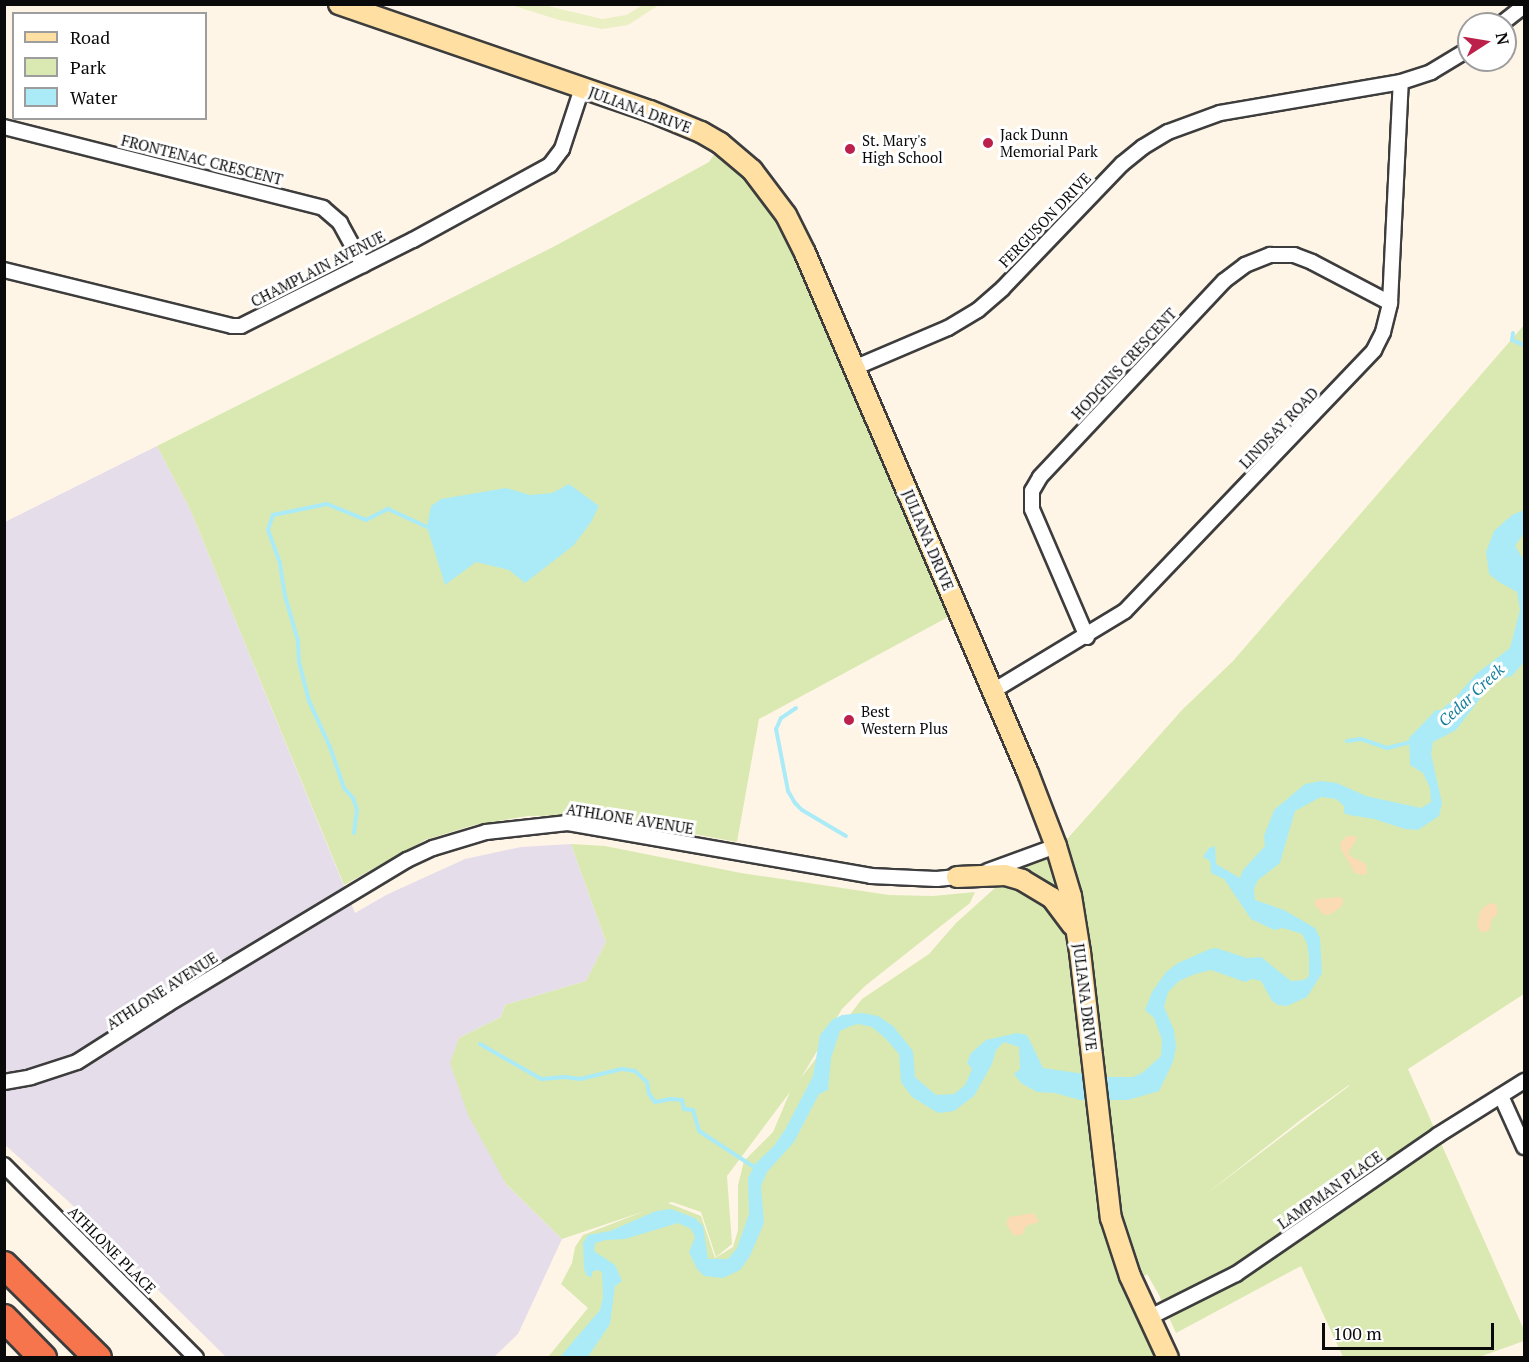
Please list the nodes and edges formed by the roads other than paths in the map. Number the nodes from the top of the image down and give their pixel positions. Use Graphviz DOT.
graph roads {
  1 [pos="339,4"];
  2 [pos="1457,56"];
  3 [pos="1401,82"];
  4 [pos="582,88"];
  5 [pos="4,127"];
  6 [pos="363,265"];
  7 [pos="4,270"];
  8 [pos="1390,303"];
  9 [pos="854,368"];
  10 [pos="1087,637"];
  11 [pos="993,691"];
  12 [pos="1056,846"];
  13 [pos="957,877"];
  14 [pos="1080,952"];
  15 [pos="1524,1081"];
  16 [pos="4,1082"];
  17 [pos="1501,1096"];
  18 [pos="1524,1148"];
  19 [pos="4,1165"];
  20 [pos="4,1265"];
  21 [pos="1150,1317"];
  22 [pos="4,1318"];
  23 [pos="4,1325"];
  24 [pos="31,1358"];
  25 [pos="43,1358"];
  26 [pos="98,1358"];
  27 [pos="196,1358"];
  28 [pos="1168,1358"];
  1 -- 4 [label="street, JULIANA DRIVE"];
  2 -- 3 [label="street, FERGUSON DRIVE"];
  3 -- 8 [label="street, LINDSAY ROAD"];
  3 -- 9 [label="street, FERGUSON DRIVE"];
  4 -- 6 [label="street, CHAMPLAIN AVENUE"];
  4 -- 9 [label="street, JULIANA DRIVE"];
  5 -- 6 [label="street, FRONTENAC CRESCENT"];
  6 -- 7 [label="street, CHAMPLAIN AVENUE"];
  8 -- 10 [label="street, LINDSAY ROAD"];
  8 -- 10 [label="street, HODGINS CRESCENT"];
  9 -- 11 [label="street, JULIANA DRIVE"];
  10 -- 11 [label="street, LINDSAY ROAD"];
  11 -- 12 [label="street, JULIANA DRIVE"];
  12 -- 13 [label="street, ATHLONE AVENUE"];
  12 -- 14 [label="street, JULIANA DRIVE"];
  13 -- 14 [label="street"];
  13 -- 16 [label="street, ATHLONE AVENUE"];
  14 -- 21 [label="street, JULIANA DRIVE"];
  15 -- 17 [label="street, LAMPMAN PLACE"];
  17 -- 18 [label="street"];
  17 -- 21 [label="street, LAMPMAN PLACE"];
  19 -- 27 [label="street, ATHLONE PLACE"];
  20 -- 26 [label="highway"];
  21 -- 28 [label="street, JULIANA DRIVE"];
  22 -- 25 [label="highway"];
  23 -- 24 [label="highway"];
}
